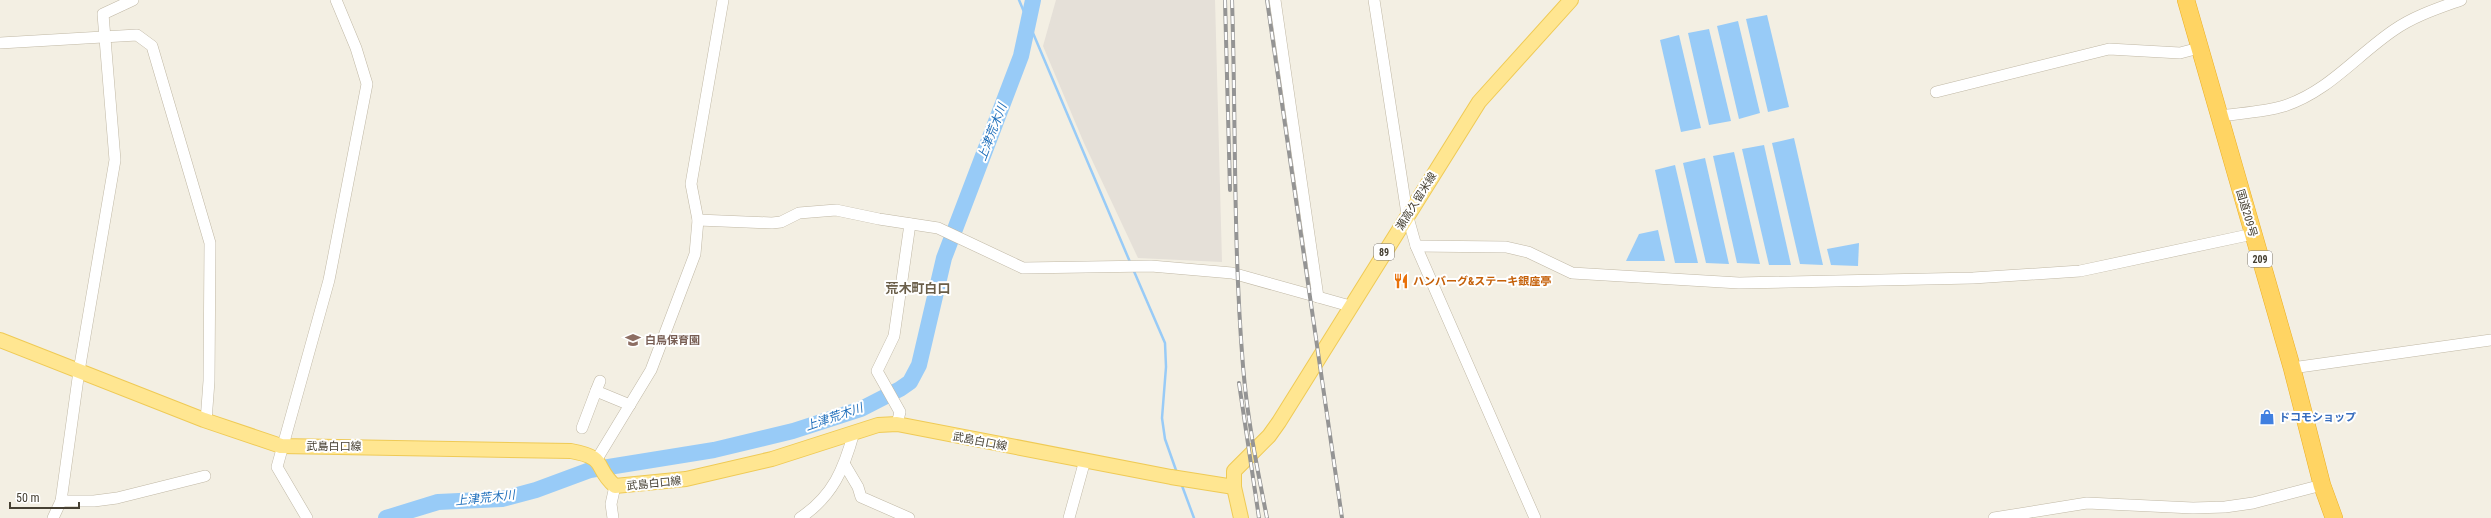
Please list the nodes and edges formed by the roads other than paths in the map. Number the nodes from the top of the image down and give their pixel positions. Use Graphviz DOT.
graph roads {
  1 [pos="133,0"];
  2 [pos="336,0"];
  3 [pos="722,0"];
  4 [pos="1275,0"];
  5 [pos="1374,0"];
  6 [pos="1571,0"];
  7 [pos="2186,0"];
  8 [pos="2462,0"];
  9 [pos="2439,4"];
  10 [pos="105,37"];
  11 [pos="0,43"];
  12 [pos="2199,48"];
  13 [pos="1936,92"];
  14 [pos="2220,116"];
  15 [pos="1407,214"];
  16 [pos="698,220"];
  17 [pos="910,224"];
  18 [pos="2253,234"];
  19 [pos="1416,246"];
  20 [pos="1318,297"];
  21 [pos="1350,306"];
  22 [pos="0,340"];
  23 [pos="2491,340"];
  24 [pos="2292,368"];
  25 [pos="79,371"];
  26 [pos="630,405"];
  27 [pos="898,418"];
  28 [pos="206,420"];
  29 [pos="582,428"];
  30 [pos="854,432"];
  31 [pos="281,446"];
  32 [pos="597,459"];
  33 [pos="1085,460"];
  34 [pos="845,465"];
  35 [pos="205,476"];
  36 [pos="612,484"];
  37 [pos="2322,485"];
  38 [pos="1234,487"];
  39 [pos="61,501"];
  40 [pos="53,518"];
  41 [pos="307,518"];
  42 [pos="613,518"];
  43 [pos="800,518"];
  44 [pos="909,518"];
  45 [pos="1069,518"];
  46 [pos="1241,518"];
  47 [pos="1534,518"];
  48 [pos="1994,518"];
  49 [pos="2334,518"];
  1 -- 10 [label="street"];
  2 -- 31 [label="street"];
  3 -- 16 [label="street"];
  4 -- 20 [label="street"];
  5 -- 15 [label="street"];
  6 -- 15 [label="main road, 瀬高久留米線 / 89"];
  7 -- 12 [label="highway, 国道209号 / 209"];
  8 -- 9 [label="street"];
  9 -- 14 [label="street"];
  10 -- 11 [label="street"];
  10 -- 25 [label="street"];
  10 -- 28 [label="street"];
  12 -- 13 [label="street"];
  12 -- 14 [label="highway, 国道209号 / 209"];
  14 -- 18 [label="highway, 国道209号 / 209"];
  15 -- 19 [label="street"];
  15 -- 21 [label="main road, 瀬高久留米線 / 89"];
  16 -- 17 [label="street"];
  16 -- 26 [label="street"];
  17 -- 20 [label="street"];
  17 -- 27 [label="street"];
  18 -- 19 [label="street"];
  18 -- 24 [label="highway, 国道209号 / 209"];
  19 -- 47 [label="street"];
  20 -- 21 [label="street"];
  21 -- 38 [label="main road, 瀬高久留米線 / 89"];
  22 -- 25 [label="main road, 武島白口線"];
  23 -- 24 [label="street"];
  24 -- 37 [label="highway, 国道209号 / 209"];
  25 -- 28 [label="main road, 武島白口線"];
  25 -- 39 [label="street"];
  26 -- 29 [label="street"];
  26 -- 32 [label="street"];
  27 -- 30 [label="main road, 武島白口線"];
  27 -- 33 [label="main road, 武島白口線"];
  28 -- 31 [label="main road, 武島白口線"];
  30 -- 34 [label="street"];
  30 -- 36 [label="main road, 武島白口線"];
  31 -- 32 [label="main road, 武島白口線"];
  31 -- 41 [label="street"];
  32 -- 36 [label="main road"];
  33 -- 38 [label="main road, 武島白口線"];
  33 -- 45 [label="street"];
  34 -- 43 [label="street"];
  34 -- 44 [label="street"];
  35 -- 39 [label="street"];
  36 -- 42 [label="street"];
  37 -- 48 [label="street"];
  37 -- 49 [label="highway, 国道209号 / 209"];
  38 -- 46 [label="main road, 瀬高久留米線 / 89"];
  39 -- 40 [label="street"];
}
